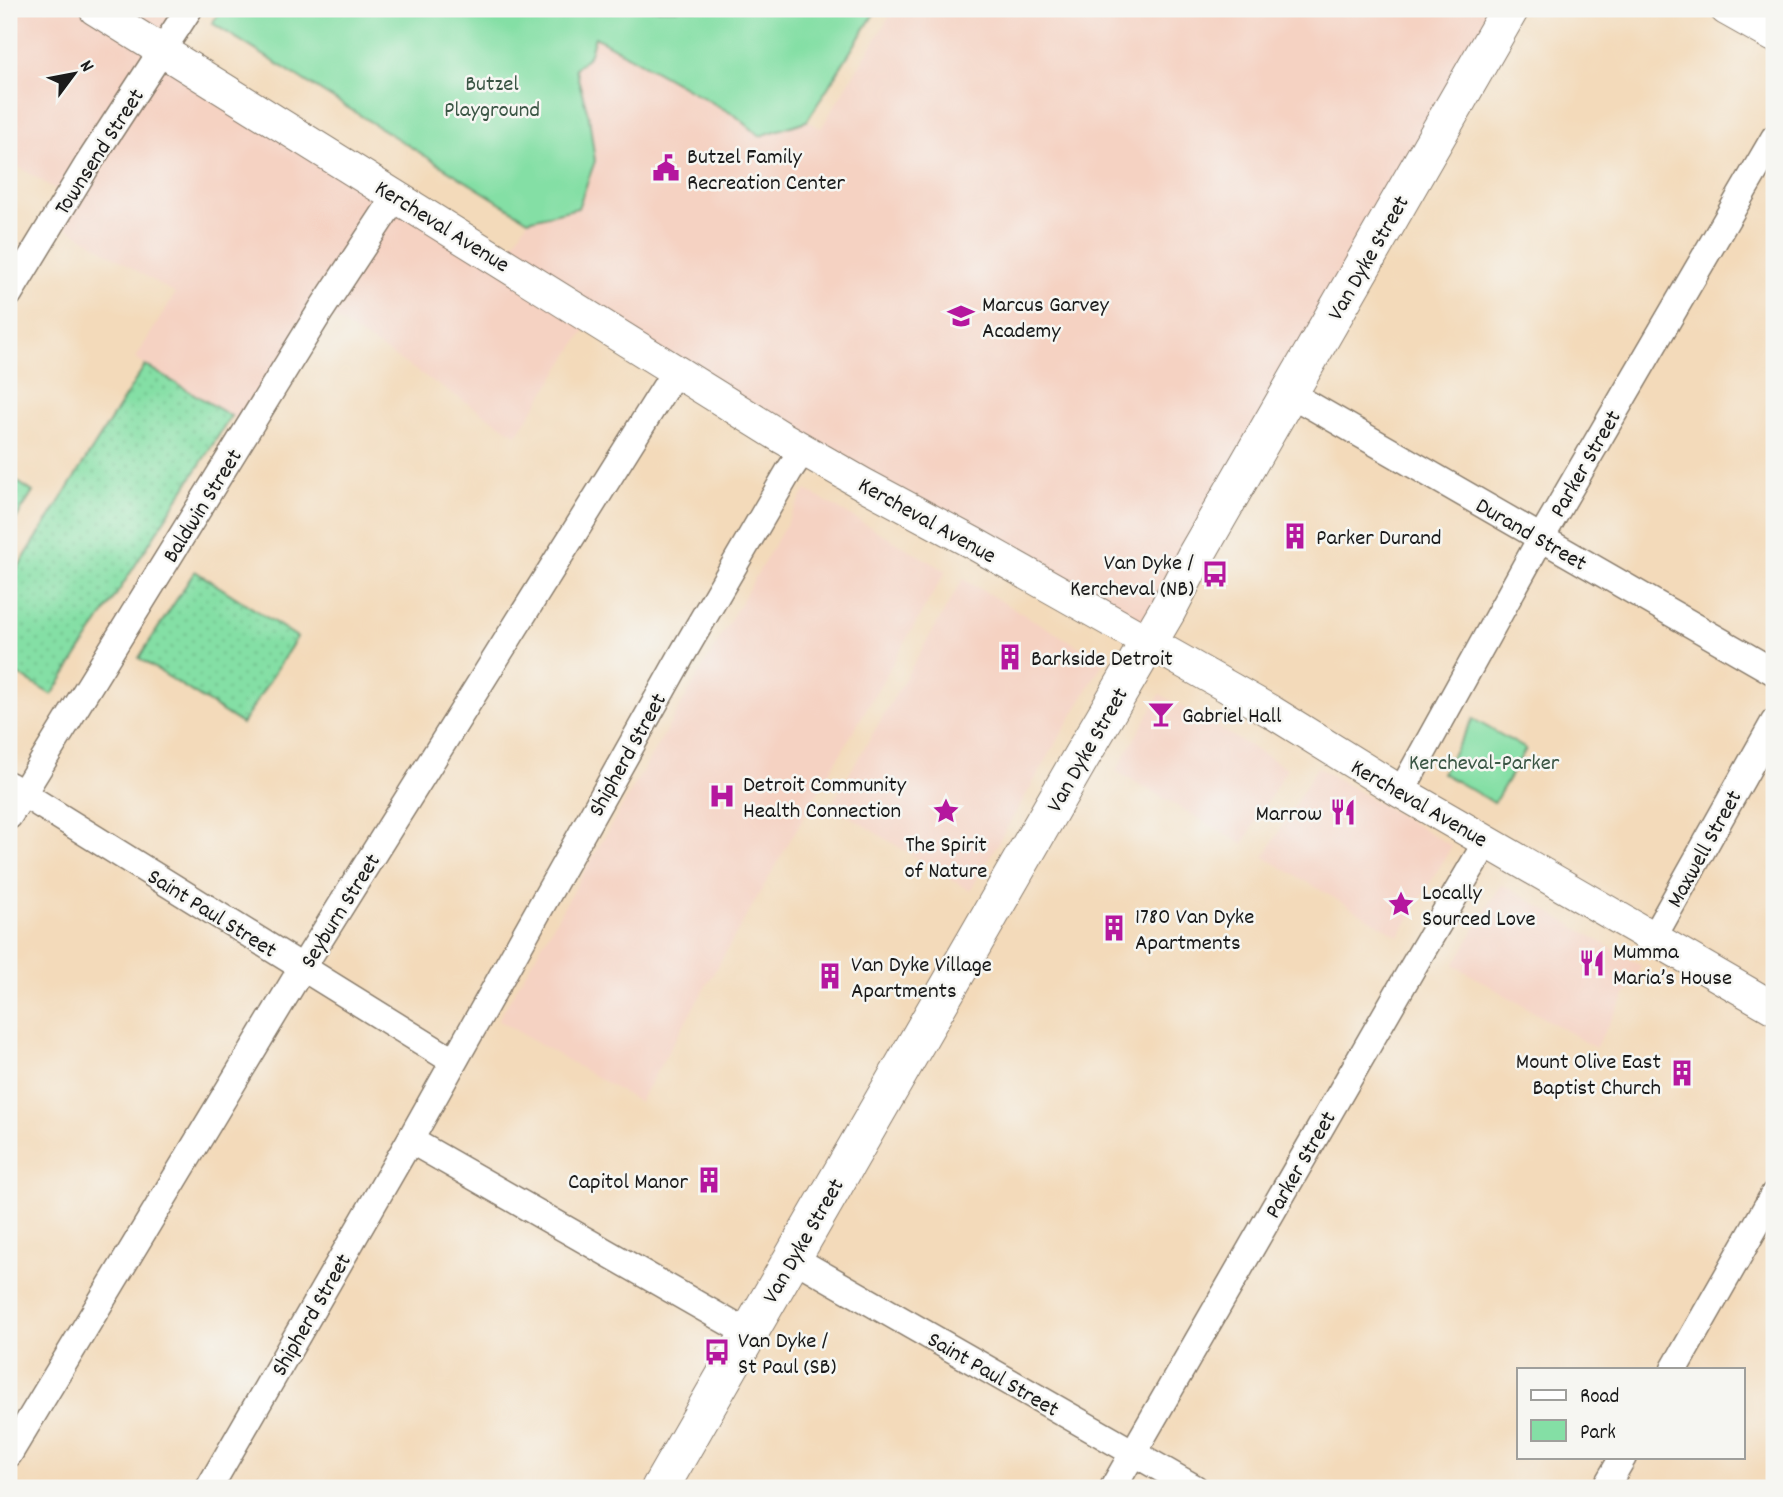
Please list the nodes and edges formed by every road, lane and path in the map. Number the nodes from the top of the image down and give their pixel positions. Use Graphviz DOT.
graph roads {
  1 [pos="95,9"];
  2 [pos="189,9"];
  3 [pos="1510,9"];
  4 [pos="1726,9"];
  5 [pos="1774,36"];
  6 [pos="163,51"];
  7 [pos="1774,138"];
  8 [pos="396,196"];
  9 [pos="9,294"];
  10 [pos="676,370"];
  11 [pos="1289,393"];
  12 [pos="804,449"];
  13 [pos="1541,538"];
  14 [pos="1149,642"];
  15 [pos="1774,672"];
  16 [pos="1774,722"];
  17 [pos="16,790"];
  18 [pos="1401,792"];
  19 [pos="9,817"];
  20 [pos="1487,841"];
  21 [pos="1653,938"];
  22 [pos="303,968"];
  23 [pos="1774,1008"];
  24 [pos="453,1061"];
  25 [pos="410,1140"];
  26 [pos="1774,1194"];
  27 [pos="793,1258"];
  28 [pos="748,1334"];
  29 [pos="1675,1368"];
  30 [pos="1133,1453"];
  31 [pos="9,1454"];
  32 [pos="1622,1458"];
  33 [pos="209,1488"];
  34 [pos="660,1488"];
  35 [pos="1113,1488"];
  36 [pos="1195,1488"];
  37 [pos="1605,1488"];
  1 -- 6 [label="street, Kercheval Avenue"];
  2 -- 6 [label="street, Townsend Street"];
  3 -- 11 [label="main road, Van Dyke Street"];
  4 -- 5 [label="street"];
  6 -- 8 [label="street, Kercheval Avenue"];
  6 -- 9 [label="street, Townsend Street"];
  7 -- 13 [label="street, Parker Street"];
  8 -- 10 [label="street, Kercheval Avenue"];
  8 -- 17 [label="street, Baldwin Street"];
  10 -- 12 [label="street, Kercheval Avenue"];
  10 -- 22 [label="street, Seyburn Street"];
  11 -- 13 [label="street, Durand Street"];
  11 -- 14 [label="main road, Van Dyke Street"];
  12 -- 14 [label="street, Kercheval Avenue"];
  12 -- 24 [label="street, Shipherd Street"];
  13 -- 15 [label="street, Durand Street"];
  13 -- 18 [label="street, Parker Street"];
  14 -- 18 [label="street, Kercheval Avenue"];
  14 -- 27 [label="main road, Van Dyke Street"];
  16 -- 21 [label="street, Maxwell Street"];
  17 -- 19 [label="street, Baldwin Street"];
  17 -- 22 [label="street, Saint Paul Street"];
  18 -- 20 [label="street, Kercheval Avenue"];
  20 -- 21 [label="street, Kercheval Avenue"];
  20 -- 30 [label="street, Parker Street"];
  21 -- 23 [label="street, Kercheval Avenue"];
  22 -- 24 [label="street, Saint Paul Street"];
  22 -- 31 [label="street, Seyburn Street"];
  24 -- 25 [label="street, Shipherd Street"];
  25 -- 28 [label="street"];
  25 -- 33 [label="street, Shipherd Street"];
  26 -- 29 [label="street"];
  27 -- 28 [label="main road, Van Dyke Street"];
  27 -- 30 [label="street, Saint Paul Street"];
  28 -- 34 [label="main road, Van Dyke Street"];
  30 -- 35 [label="street, Parker Street"];
  30 -- 36 [label="street, Saint Paul Street"];
  32 -- 37 [label="street"];
}
